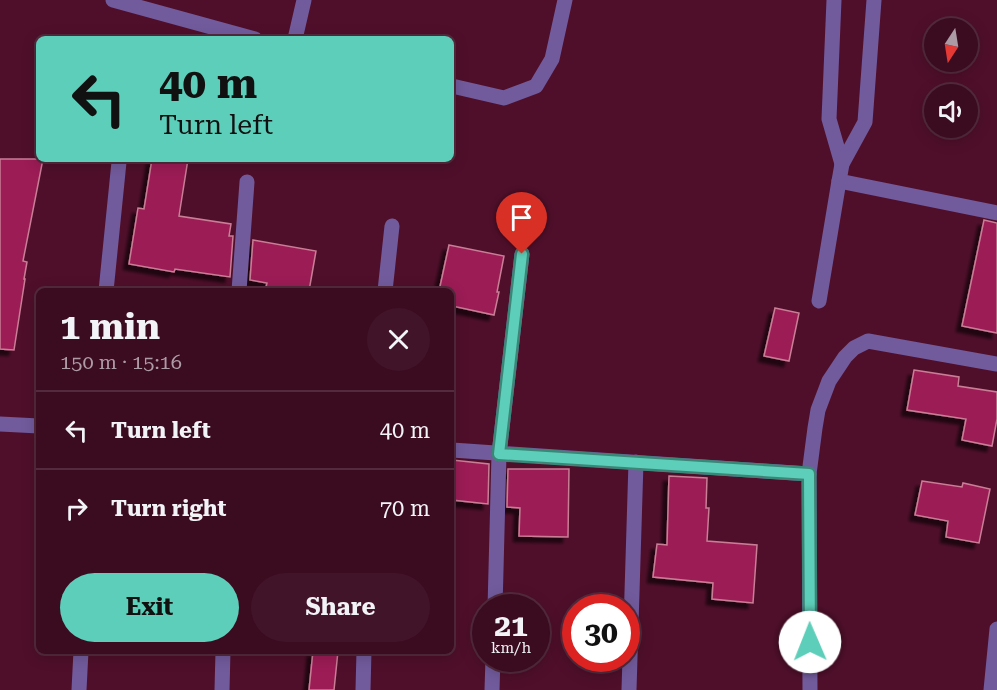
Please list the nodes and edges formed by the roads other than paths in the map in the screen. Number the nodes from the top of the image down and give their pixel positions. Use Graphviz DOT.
graph roads {
  1 [pos="113,0"];
  2 [pos="304,0"];
  3 [pos="565,0"];
  4 [pos="834,0"];
  5 [pos="874,0"];
  6 [pos="244,36"];
  7 [pos="296,36"];
  8 [pos="454,86"];
  9 [pos="119,162"];
  10 [pos="842,164"];
  11 [pos="840,181"];
  12 [pos="247,183"];
  13 [pos="997,213"];
  14 [pos="392,226"];
  15 [pos="522,254"];
  16 [pos="106,288"];
  17 [pos="239,288"];
  18 [pos="385,288"];
  19 [pos="819,301"];
  20 [pos="997,364"];
  21 [pos="0,424"];
  22 [pos="36,426"];
  23 [pos="454,450"];
  24 [pos="499,454"];
  25 [pos="636,462"];
  26 [pos="809,474"];
  27 [pos="495,594"];
  28 [pos="997,629"];
  29 [pos="81,654"];
  30 [pos="223,654"];
  31 [pos="364,654"];
  32 [pos="493,672"];
  33 [pos="79,690"];
  34 [pos="222,690"];
  35 [pos="363,690"];
  36 [pos="492,690"];
  37 [pos="629,690"];
  38 [pos="810,690"];
  39 [pos="991,690"];
  1 -- 6 [label="street"];
  2 -- 7 [label="street"];
  3 -- 8 [label="street"];
  4 -- 10 [label="street"];
  5 -- 10 [label="street"];
  9 -- 16 [label="street"];
  10 -- 11 [label="street"];
  11 -- 13 [label="street"];
  11 -- 19 [label="street"];
  12 -- 17 [label="street"];
  14 -- 18 [label="street"];
  15 -- 24 [label="street"];
  20 -- 26 [label="street"];
  21 -- 22 [label="street"];
  23 -- 24 [label="street"];
  24 -- 25 [label="street"];
  24 -- 27 [label="street"];
  25 -- 26 [label="street"];
  25 -- 37 [label="street"];
  26 -- 38 [label="street"];
  28 -- 39 [label="street"];
  29 -- 33 [label="street"];
  30 -- 34 [label="street"];
  31 -- 35 [label="street"];
  32 -- 36 [label="street"];
}
